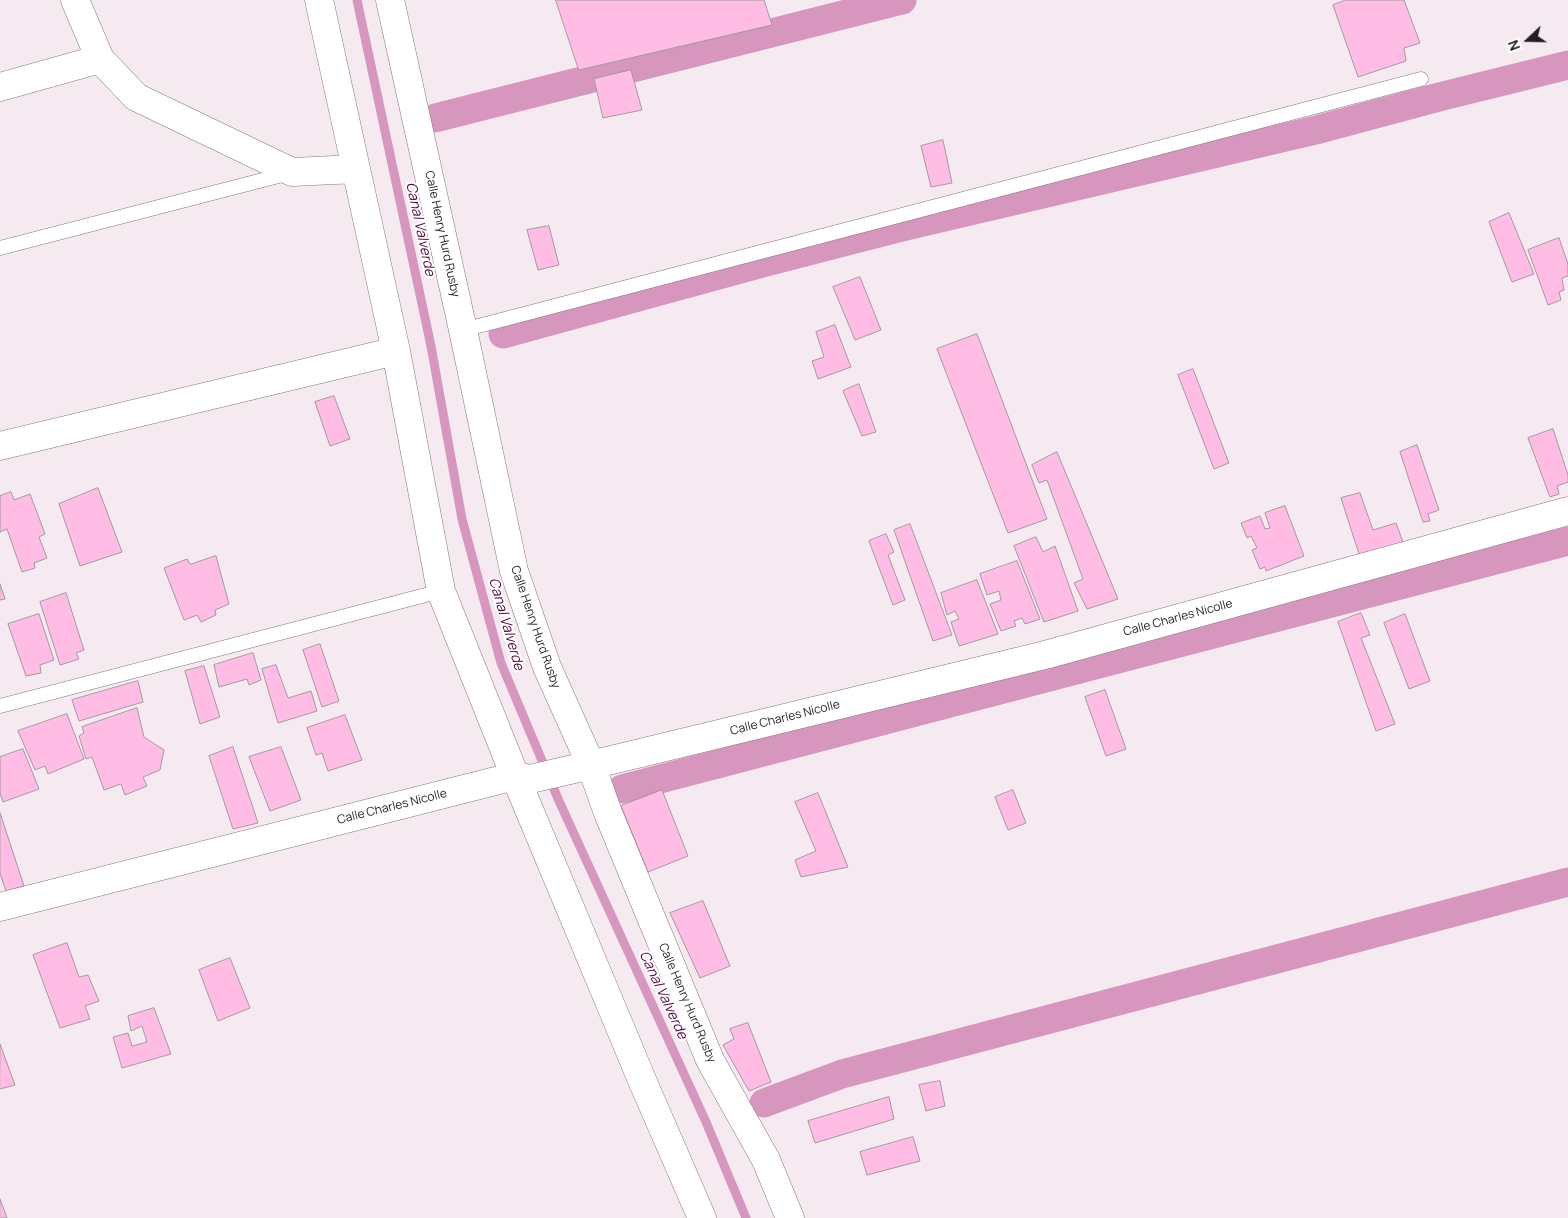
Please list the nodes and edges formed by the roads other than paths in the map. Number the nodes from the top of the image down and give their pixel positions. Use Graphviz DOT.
graph roads {
  1 [pos="75,0"];
  2 [pos="319,0"];
  3 [pos="390,0"];
  4 [pos="100,59"];
  5 [pos="1421,79"];
  6 [pos="0,87"];
  7 [pos="356,169"];
  8 [pos="292,172"];
  9 [pos="0,248"];
  10 [pos="463,330"];
  11 [pos="396,351"];
  12 [pos="0,446"];
  13 [pos="1568,511"];
  14 [pos="441,591"];
  15 [pos="0,706"];
  16 [pos="579,768"];
  17 [pos="522,777"];
  18 [pos="0,907"];
  19 [pos="642,1080"];
  20 [pos="685,1218"];
  21 [pos="702,1218"];
  22 [pos="790,1218"];
  1 -- 4 [label="street"];
  2 -- 7 [label="street"];
  3 -- 10 [label="street, Calle Henry Hurd Rusby"];
  4 -- 6 [label="street"];
  4 -- 8 [label="street"];
  5 -- 10 [label="lane"];
  7 -- 8 [label="street"];
  7 -- 11 [label="street"];
  8 -- 9 [label="lane"];
  10 -- 16 [label="street, Calle Henry Hurd Rusby"];
  11 -- 12 [label="street"];
  11 -- 14 [label="street"];
  13 -- 16 [label="street, Calle Charles Nicolle"];
  14 -- 15 [label="lane"];
  14 -- 17 [label="street"];
  16 -- 17 [label="street, Calle Charles Nicolle"];
  16 -- 22 [label="street, Calle Henry Hurd Rusby"];
  17 -- 18 [label="street, Calle Charles Nicolle"];
  17 -- 19 [label="street"];
  19 -- 20 [label="street"];
  19 -- 21 [label="street"];
}
